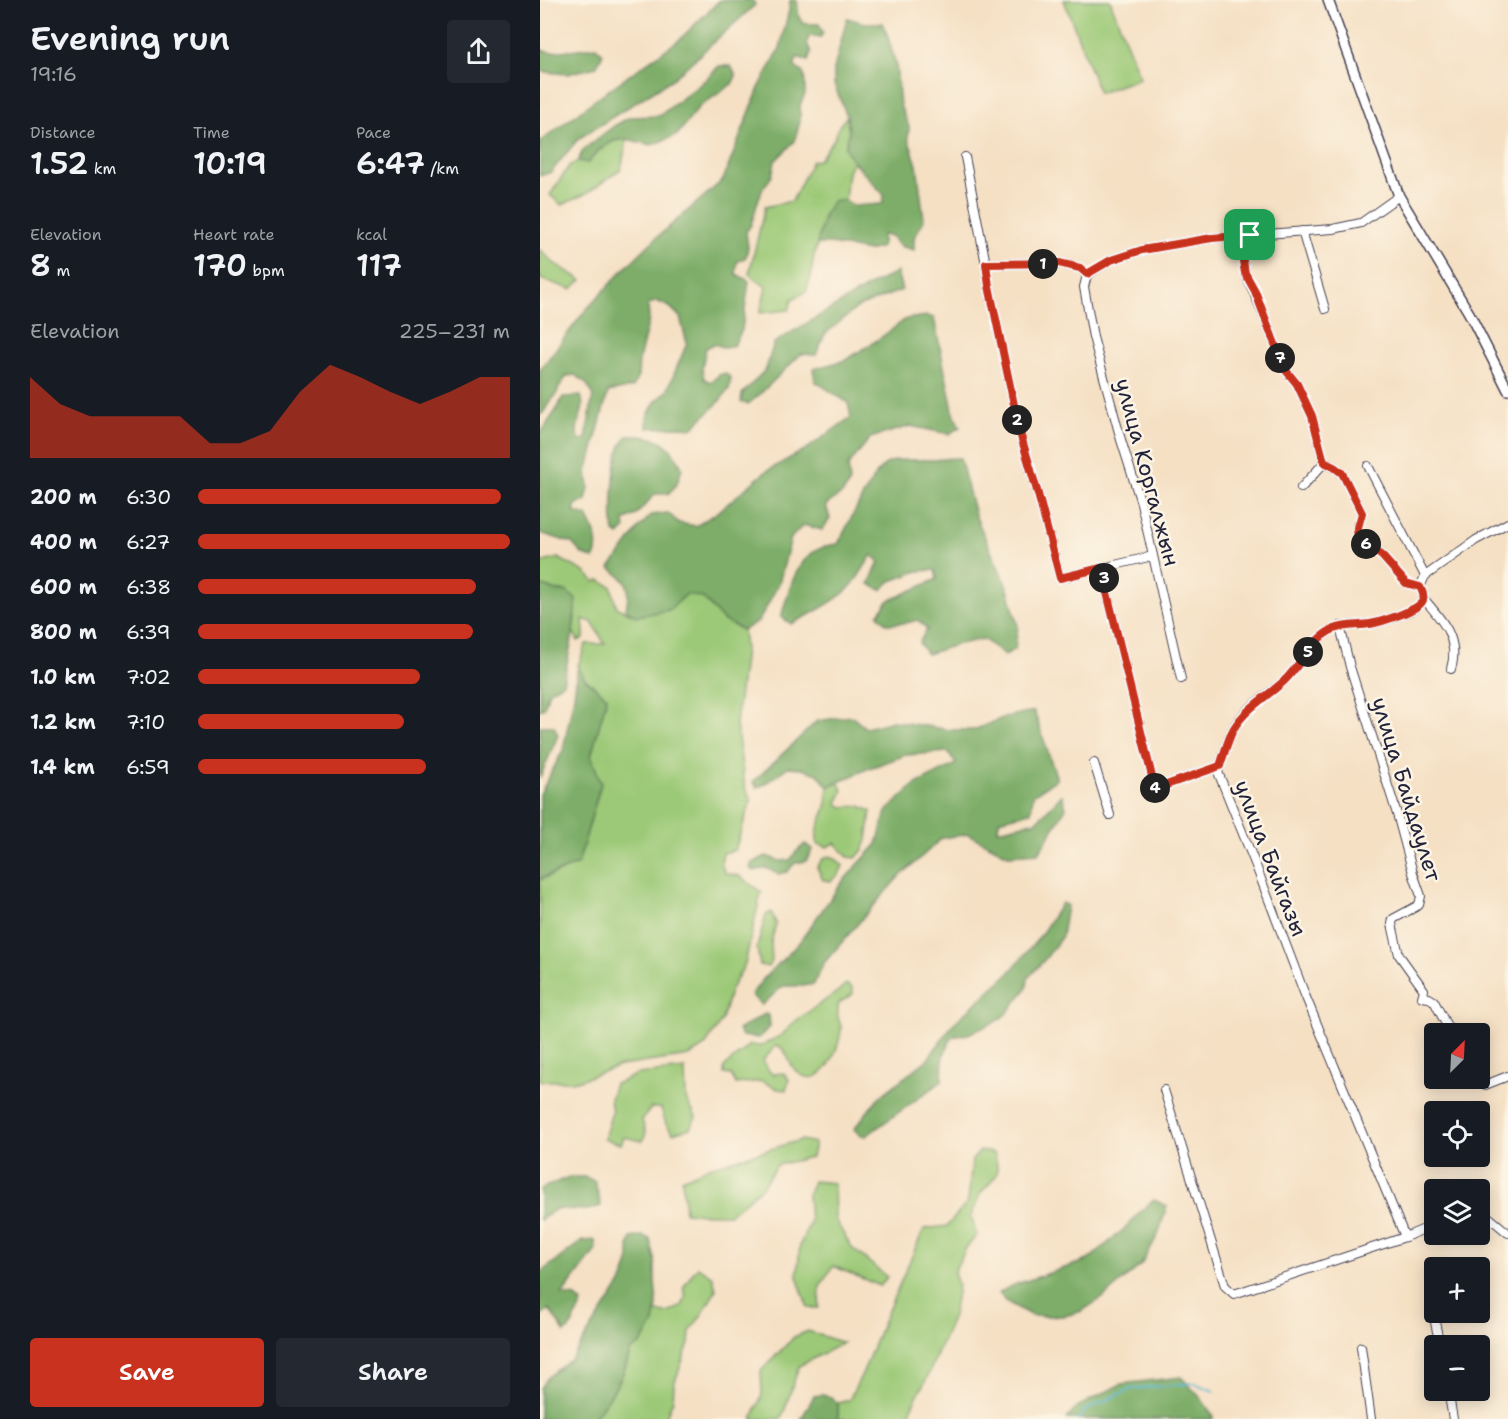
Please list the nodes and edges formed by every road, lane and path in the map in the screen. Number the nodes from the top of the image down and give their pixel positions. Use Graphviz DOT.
graph roads {
  1 [pos="1328,0"];
  2 [pos="964,157"];
  3 [pos="1399,196"];
  4 [pos="1302,231"];
  5 [pos="1250,235"];
  6 [pos="986,264"];
  7 [pos="1087,274"];
  8 [pos="1325,309"];
  9 [pos="1508,390"];
  10 [pos="1324,462"];
  11 [pos="1368,466"];
  12 [pos="1301,488"];
  13 [pos="1508,523"];
  14 [pos="1153,556"];
  15 [pos="1101,568"];
  16 [pos="1425,576"];
  17 [pos="1420,587"];
  18 [pos="1424,599"];
  19 [pos="1340,626"];
  20 [pos="1450,669"];
  21 [pos="1181,679"];
  22 [pos="1094,763"];
  23 [pos="1220,766"];
  24 [pos="1110,815"];
  25 [pos="1445,1023"];
  26 [pos="1508,1076"];
  27 [pos="1490,1083"];
  28 [pos="1164,1090"];
  29 [pos="1490,1218"];
  30 [pos="1424,1229"];
  31 [pos="1508,1233"];
  32 [pos="1405,1237"];
  33 [pos="1361,1347"];
  34 [pos="1450,1401"];
  35 [pos="1371,1419"];
  36 [pos="1453,1419"];
  1 -- 3 [label="street"];
  2 -- 6 [label="street"];
  3 -- 4 [label="street"];
  3 -- 9 [label="street"];
  4 -- 5 [label="street"];
  4 -- 8 [label="street"];
  5 -- 7 [label="street"];
  5 -- 10 [label="street"];
  6 -- 7 [label="street"];
  6 -- 15 [label="street"];
  7 -- 14 [label="street, улица Коргалжын"];
  10 -- 12 [label="street"];
  10 -- 17 [label="street"];
  11 -- 16 [label="street"];
  13 -- 16 [label="street"];
  14 -- 15 [label="street"];
  14 -- 21 [label="street, улица Коргалжын"];
  15 -- 23 [label="street, улица Байгазы"];
  16 -- 17 [label="street"];
  17 -- 18 [label="street"];
  18 -- 19 [label="street"];
  18 -- 20 [label="street"];
  19 -- 23 [label="street"];
  19 -- 25 [label="street, улица Байдаулет"];
  22 -- 24 [label="street"];
  23 -- 32 [label="street, улица Байгазы"];
  26 -- 27 [label="street"];
  28 -- 32 [label="street"];
  29 -- 31 [label="street"];
  30 -- 32 [label="street"];
  33 -- 35 [label="street"];
  34 -- 36 [label="street"];
}
